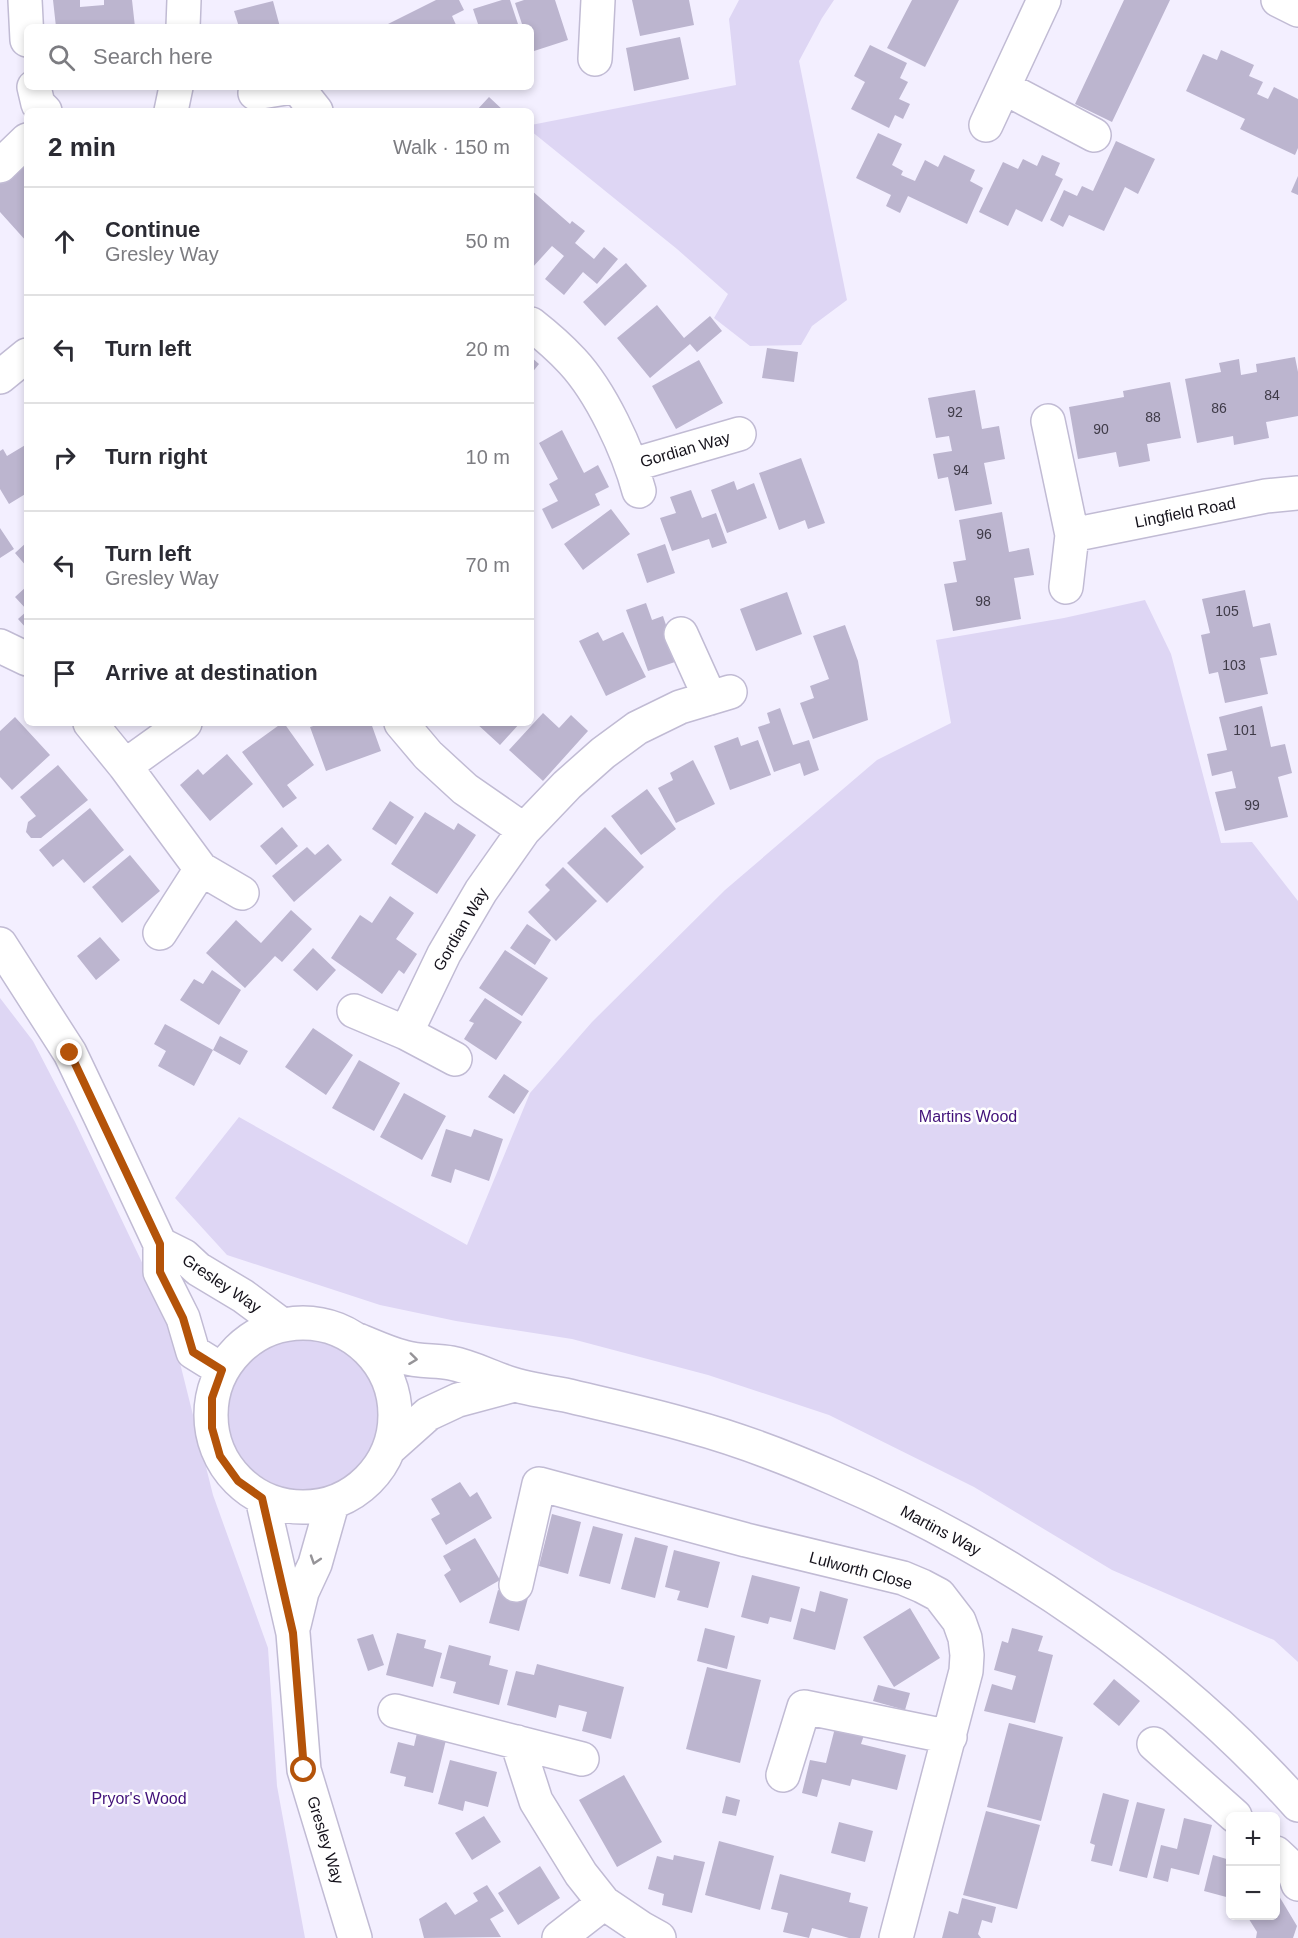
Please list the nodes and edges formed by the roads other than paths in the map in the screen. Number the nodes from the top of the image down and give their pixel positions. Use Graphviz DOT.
graph roads {
  1 [pos="25,0"];
  2 [pos="184,0"];
  3 [pos="598,0"];
  4 [pos="1044,0"];
  5 [pos="1278,0"];
  6 [pos="1298,10"];
  7 [pos="26,24"];
  8 [pos="183,24"];
  9 [pos="24,40"];
  10 [pos="0,41"];
  11 [pos="595,59"];
  12 [pos="1005,88"];
  13 [pos="35,90"];
  14 [pos="175,90"];
  15 [pos="274,90"];
  16 [pos="299,90"];
  17 [pos="255,93"];
  18 [pos="42,108"];
  19 [pos="172,108"];
  20 [pos="314,108"];
  21 [pos="986,125"];
  22 [pos="1094,135"];
  23 [pos="24,143"];
  24 [pos="0,166"];
  25 [pos="534,327"];
  26 [pos="24,357"];
  27 [pos="0,377"];
  28 [pos="1048,421"];
  29 [pos="739,434"];
  30 [pos="1298,493"];
  31 [pos="1072,535"];
  32 [pos="1066,587"];
  33 [pos="681,634"];
  34 [pos="0,646"];
  35 [pos="24,658"];
  36 [pos="92,726"];
  37 [pos="181,726"];
  38 [pos="404,726"];
  39 [pos="125,766"];
  40 [pos="524,830"];
  41 [pos="201,869"];
  42 [pos="242,893"];
  43 [pos="160,933"];
  44 [pos="0,944"];
  45 [pos="354,1011"];
  46 [pos="406,1033"];
  47 [pos="455,1059"];
  48 [pos="160,1244"];
  49 [pos="282,1325"];
  50 [pos="358,1340"];
  51 [pos="222,1370"];
  52 [pos="513,1385"];
  53 [pos="391,1447"];
  54 [pos="262,1498"];
  55 [pos="332,1504"];
  56 [pos="516,1585"];
  57 [pos="293,1633"];
  58 [pos="395,1711"];
  59 [pos="950,1737"];
  60 [pos="517,1742"];
  61 [pos="1154,1744"];
  62 [pos="582,1759"];
  63 [pos="783,1775"];
  64 [pos="1298,1805"];
  65 [pos="1230,1812"];
  66 [pos="1280,1857"];
  67 [pos="1298,1884"];
  68 [pos="604,1903"];
  69 [pos="355,1938"];
  70 [pos="559,1938"];
  71 [pos="659,1938"];
  72 [pos="896,1938"];
  1 -- 7 [label="street"];
  2 -- 8 [label="street"];
  3 -- 11 [label="street"];
  4 -- 12 [label="street"];
  5 -- 6 [label="street"];
  9 -- 10 [label="street"];
  12 -- 21 [label="street"];
  12 -- 22 [label="street"];
  13 -- 18 [label="street"];
  14 -- 19 [label="street"];
  15 -- 17 [label="street"];
  16 -- 20 [label="street"];
  23 -- 24 [label="street"];
  25 -- 29 [label="street, Gordian Way"];
  26 -- 27 [label="street"];
  28 -- 31 [label="street"];
  30 -- 31 [label="street, Lingfield Road"];
  31 -- 32 [label="street"];
  33 -- 40 [label="street, Gordian Way"];
  34 -- 35 [label="street"];
  36 -- 39 [label="street"];
  37 -- 39 [label="street"];
  38 -- 40 [label="street"];
  39 -- 41 [label="street"];
  40 -- 46 [label="street, Gordian Way"];
  41 -- 42 [label="street"];
  41 -- 43 [label="street"];
  44 -- 48 [label="street, Gresley Way"];
  45 -- 46 [label="street"];
  46 -- 47 [label="street"];
  48 -- 49 [label="street, Gresley Way"];
  48 -- 51 [label="street, Gresley Way"];
  49 -- 50 [label="street"];
  49 -- 51 [label="street"];
  50 -- 52 [label="street, Martins Way, one-way"];
  50 -- 53 [label="street"];
  51 -- 54 [label="street"];
  52 -- 53 [label="street, Martins Way"];
  52 -- 64 [label="street, Martins Way"];
  53 -- 55 [label="street"];
  54 -- 55 [label="street"];
  54 -- 57 [label="street, Gresley Way"];
  55 -- 57 [label="street, Gresley Way, one-way"];
  56 -- 59 [label="street, Lulworth Close"];
  57 -- 69 [label="street, Gresley Way"];
  58 -- 60 [label="street"];
  59 -- 63 [label="street"];
  59 -- 72 [label="street, Lulworth Close"];
  60 -- 62 [label="street"];
  60 -- 68 [label="street"];
  61 -- 65 [label="street"];
  66 -- 67 [label="street"];
  68 -- 70 [label="street"];
  68 -- 71 [label="street"];
}
